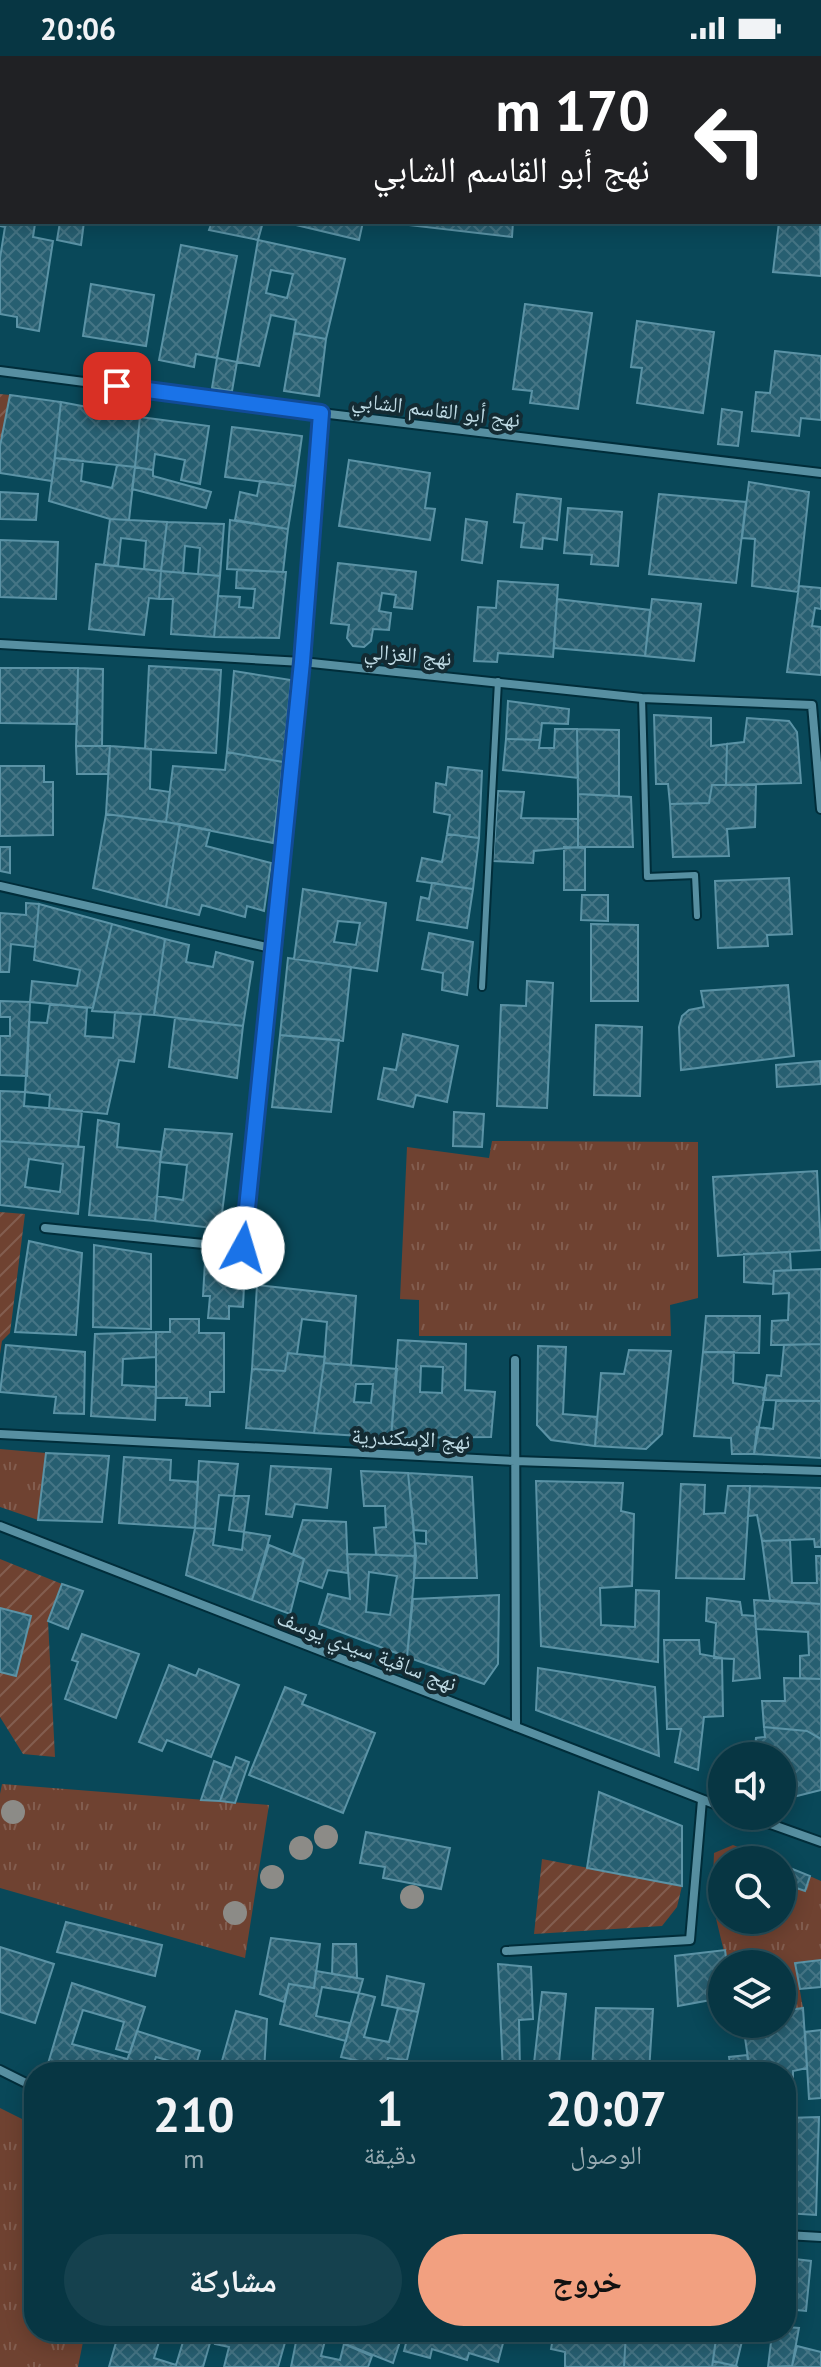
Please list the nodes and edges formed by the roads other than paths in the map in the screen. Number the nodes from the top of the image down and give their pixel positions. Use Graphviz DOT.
graph roads {
  1 [pos="0,371"];
  2 [pos="321,413"];
  3 [pos="821,473"];
  4 [pos="0,644"];
  5 [pos="302,662"];
  6 [pos="498,681"];
  7 [pos="642,698"];
  8 [pos="821,809"];
  9 [pos="0,886"];
  10 [pos="697,916"];
  11 [pos="275,949"];
  12 [pos="482,987"];
  13 [pos="45,1228"];
  14 [pos="515,1360"];
  15 [pos="0,1434"];
  16 [pos="515,1461"];
  17 [pos="821,1471"];
  18 [pos="0,1526"];
  19 [pos="516,1727"];
  20 [pos="702,1800"];
  21 [pos="708,1802"];
  22 [pos="794,1830"];
  23 [pos="820,1838"];
  24 [pos="506,1951"];
  25 [pos="0,2070"];
  26 [pos="24,2082"];
  27 [pos="796,2236"];
  28 [pos="821,2237"];
  1 -- 2 [label="street, نهج أبو القاسم الشابي"];
  2 -- 3 [label="street, نهج أبو القاسم الشابي"];
  2 -- 5 [label="street"];
  4 -- 5 [label="street, نهج الغزالي"];
  5 -- 6 [label="street, نهج الغزالي"];
  5 -- 11 [label="street"];
  6 -- 7 [label="street, نهج الغزالي"];
  6 -- 12 [label="lane"];
  7 -- 8 [label="street, نهج الغزالي"];
  7 -- 10 [label="lane"];
  9 -- 11 [label="street"];
  11 -- 13 [label="street"];
  14 -- 16 [label="street"];
  15 -- 16 [label="street, نهج الإسكندرية"];
  16 -- 17 [label="street, نهج الإسكندرية"];
  16 -- 19 [label="street"];
  18 -- 19 [label="street, نهج ساقية سيدي يوسف"];
  19 -- 20 [label="street, نهج ساقية سيدي يوسف"];
  20 -- 21 [label="street, نهج ساقية سيدي يوسف"];
  20 -- 24 [label="street"];
  22 -- 23 [label="street"];
  25 -- 26 [label="street"];
  27 -- 28 [label="street"];
}
